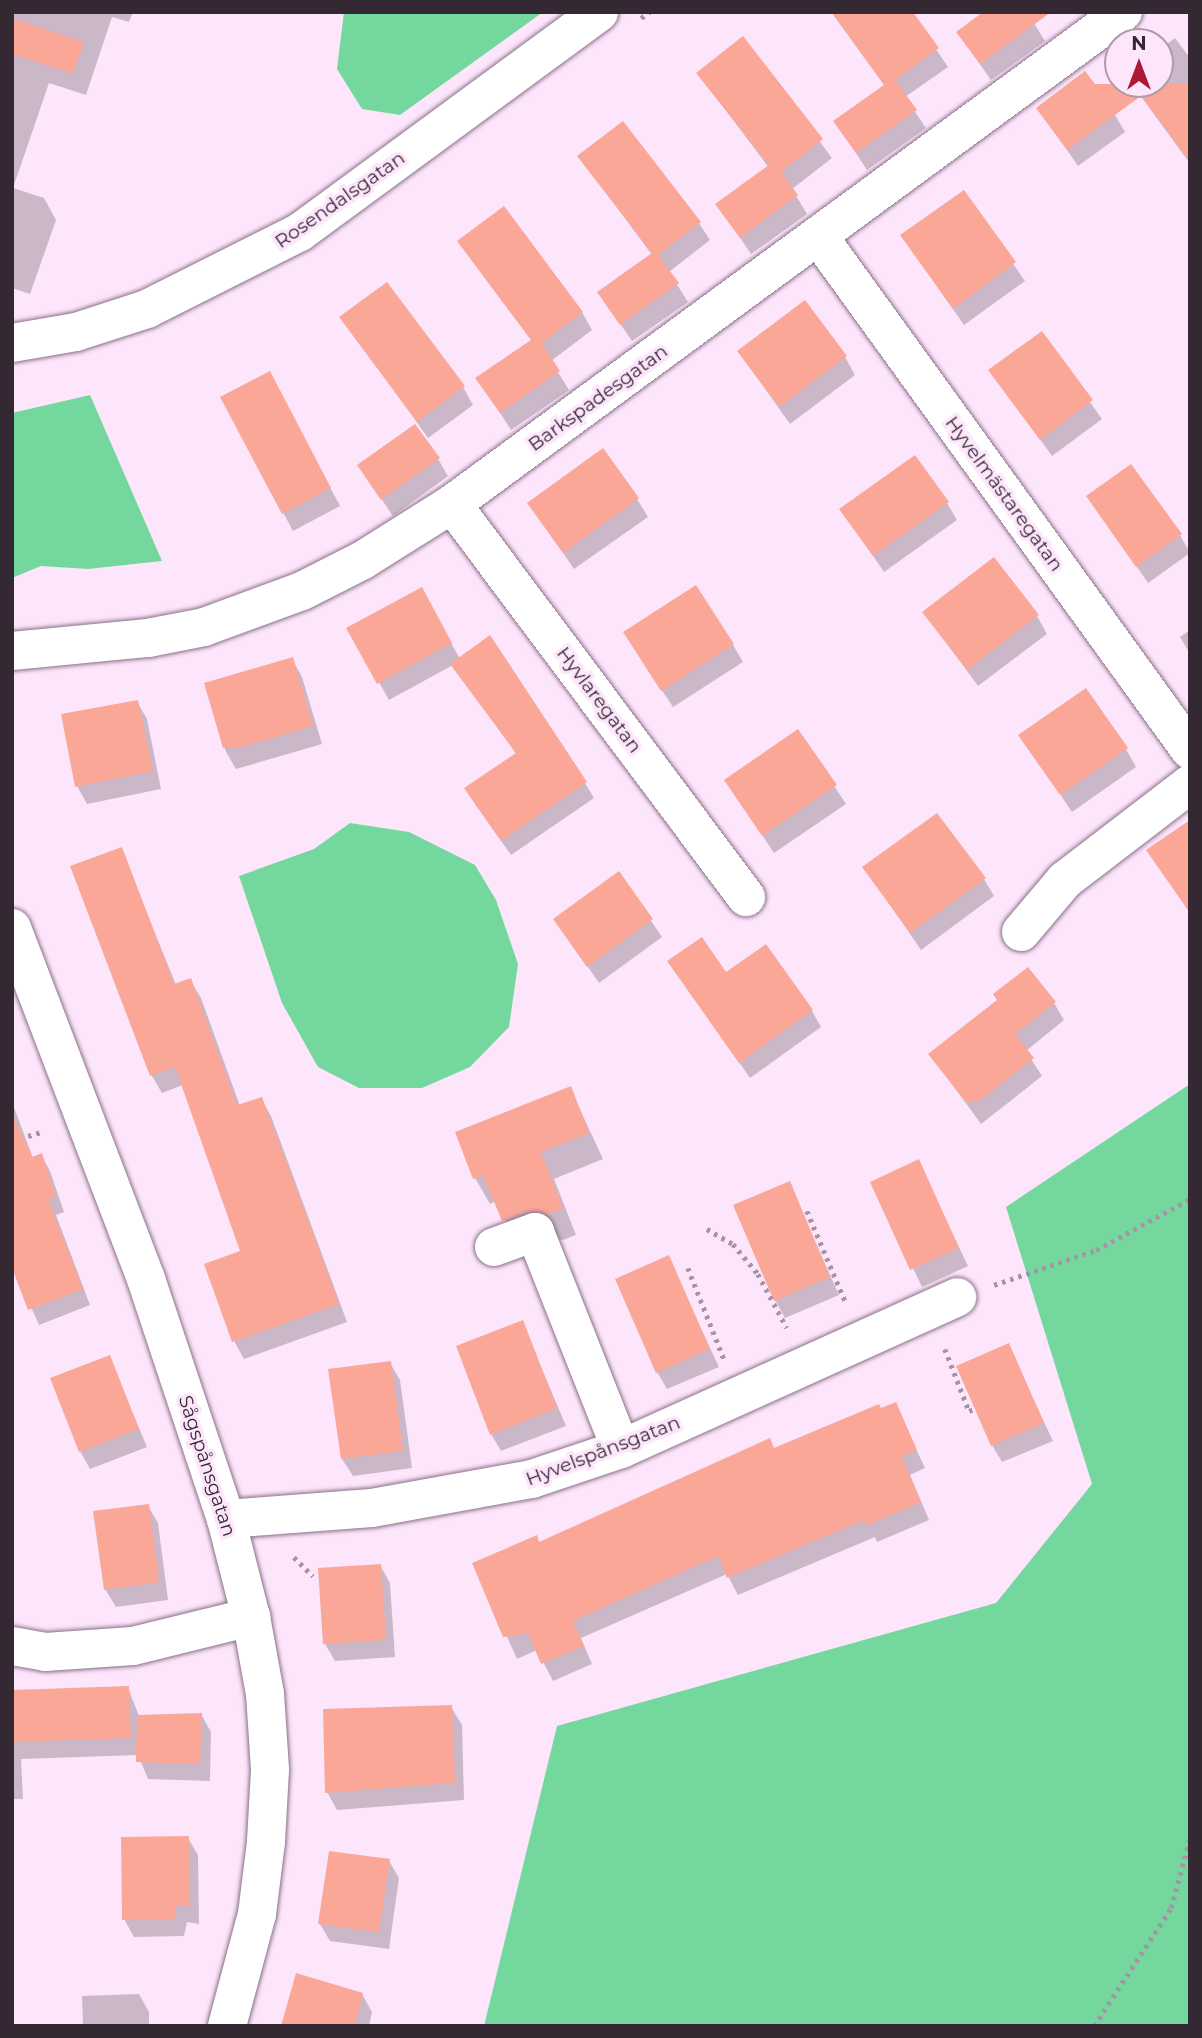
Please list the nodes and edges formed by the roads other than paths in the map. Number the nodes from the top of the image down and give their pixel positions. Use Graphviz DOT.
graph roads {
  1 [pos="599,12"];
  2 [pos="1123,12"];
  3 [pos="819,237"];
  4 [pos="12,343"];
  5 [pos="452,504"];
  6 [pos="12,651"];
  7 [pos="1190,750"];
  8 [pos="1190,784"];
  9 [pos="746,897"];
  10 [pos="12,928"];
  11 [pos="1021,932"];
  12 [pos="494,1247"];
  13 [pos="944,1303"];
  14 [pos="621,1449"];
  15 [pos="226,1519"];
  16 [pos="251,1617"];
  17 [pos="12,1646"];
  18 [pos="227,2026"];
  1 -- 4 [label="street, Rosendalsgatan"];
  2 -- 3 [label="street, Barkspadesgatan"];
  3 -- 5 [label="street, Barkspadesgatan"];
  3 -- 7 [label="street, Hyvelmästaregatan"];
  5 -- 6 [label="street, Barkspadesgatan"];
  5 -- 9 [label="street, Hyvlaregatan"];
  8 -- 11 [label="street"];
  10 -- 15 [label="street, Sågspånsgatan"];
  12 -- 14 [label="street"];
  13 -- 14 [label="street, Hyvelspånsgatan"];
  14 -- 15 [label="street, Hyvelspånsgatan"];
  15 -- 16 [label="street, Sågspånsgatan"];
  16 -- 17 [label="street"];
  16 -- 18 [label="street, Sågspånsgatan"];
}
